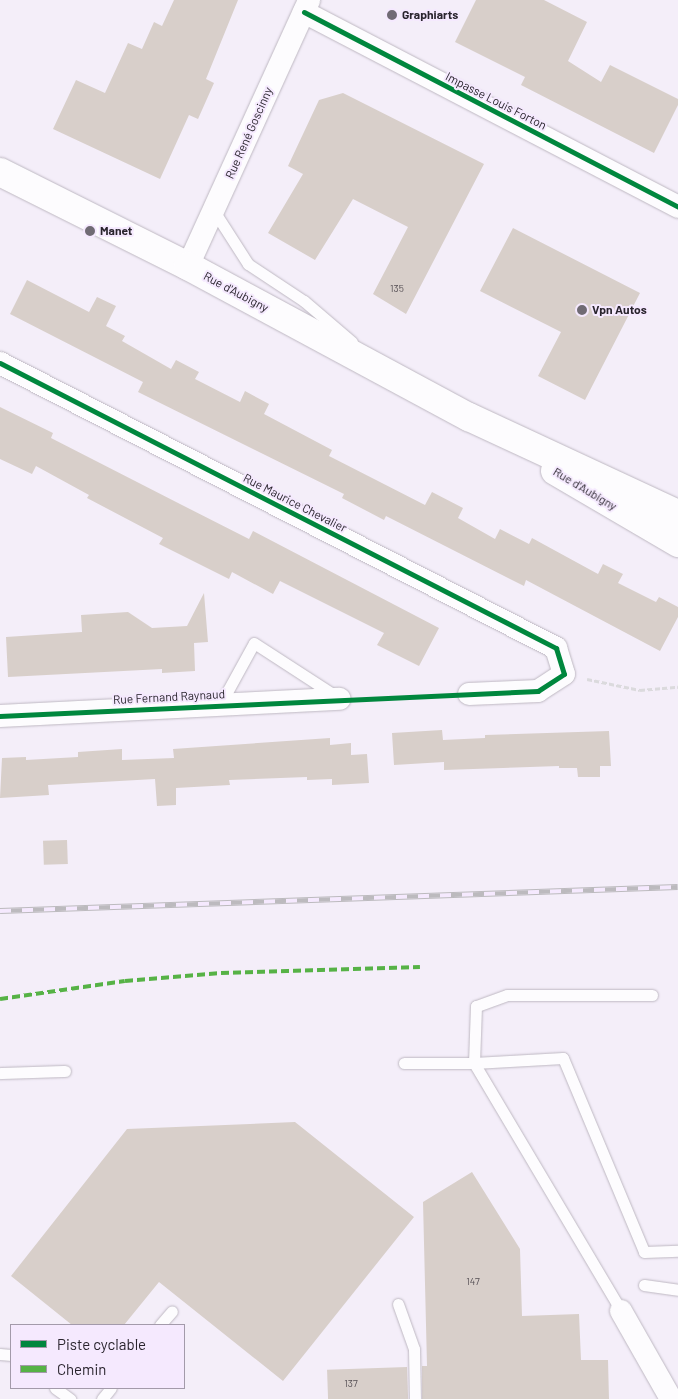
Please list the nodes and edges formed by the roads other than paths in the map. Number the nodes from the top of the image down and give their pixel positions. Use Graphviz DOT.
graph roads {
  1 [pos="307,6"];
  2 [pos="0,172"];
  3 [pos="678,207"];
  4 [pos="214,211"];
  5 [pos="188,266"];
  6 [pos="0,363"];
  7 [pos="392,375"];
  8 [pos="469,417"];
  9 [pos="678,514"];
  10 [pos="678,543"];
  11 [pos="469,694"];
  12 [pos="340,699"];
  13 [pos="221,704"];
  14 [pos="0,716"];
  15 [pos="652,995"];
  16 [pos="404,1063"];
  17 [pos="474,1063"];
  18 [pos="65,1071"];
  19 [pos="0,1073"];
  20 [pos="678,1251"];
  21 [pos="644,1285"];
  22 [pos="678,1290"];
  23 [pos="398,1304"];
  24 [pos="172,1311"];
  25 [pos="621,1311"];
  26 [pos="161,1324"];
  27 [pos="57,1389"];
  28 [pos="110,1389"];
  29 [pos="70,1399"];
  30 [pos="102,1399"];
  31 [pos="415,1399"];
  32 [pos="671,1399"];
  1 -- 3 [label="street, Impasse Louis Forton"];
  1 -- 4 [label="street, Rue René Goscinny"];
  2 -- 5 [label="main road, Rue d'Aubigny"];
  4 -- 5 [label="street, Rue René Goscinny"];
  4 -- 7 [label="lane"];
  5 -- 7 [label="main road, Rue d'Aubigny"];
  6 -- 11 [label="street, Rue Maurice Chevalier"];
  7 -- 8 [label="main road, Rue d'Aubigny"];
  8 -- 9 [label="main road, Rue d'Aubigny"];
  8 -- 10 [label="main road, Rue d'Aubigny"];
  12 -- 13 [label="street, Rue Fernand Raynaud"];
  12 -- 13 [label="lane"];
  13 -- 14 [label="street, Rue Fernand Raynaud"];
  15 -- 17 [label="lane"];
  16 -- 17 [label="lane"];
  17 -- 20 [label="lane"];
  17 -- 25 [label="lane"];
  18 -- 19 [label="lane"];
  21 -- 22 [label="lane"];
  23 -- 31 [label="lane"];
  24 -- 26 [label="lane"];
  25 -- 32 [label="street"];
  27 -- 29 [label="lane"];
  28 -- 30 [label="lane"];
}
